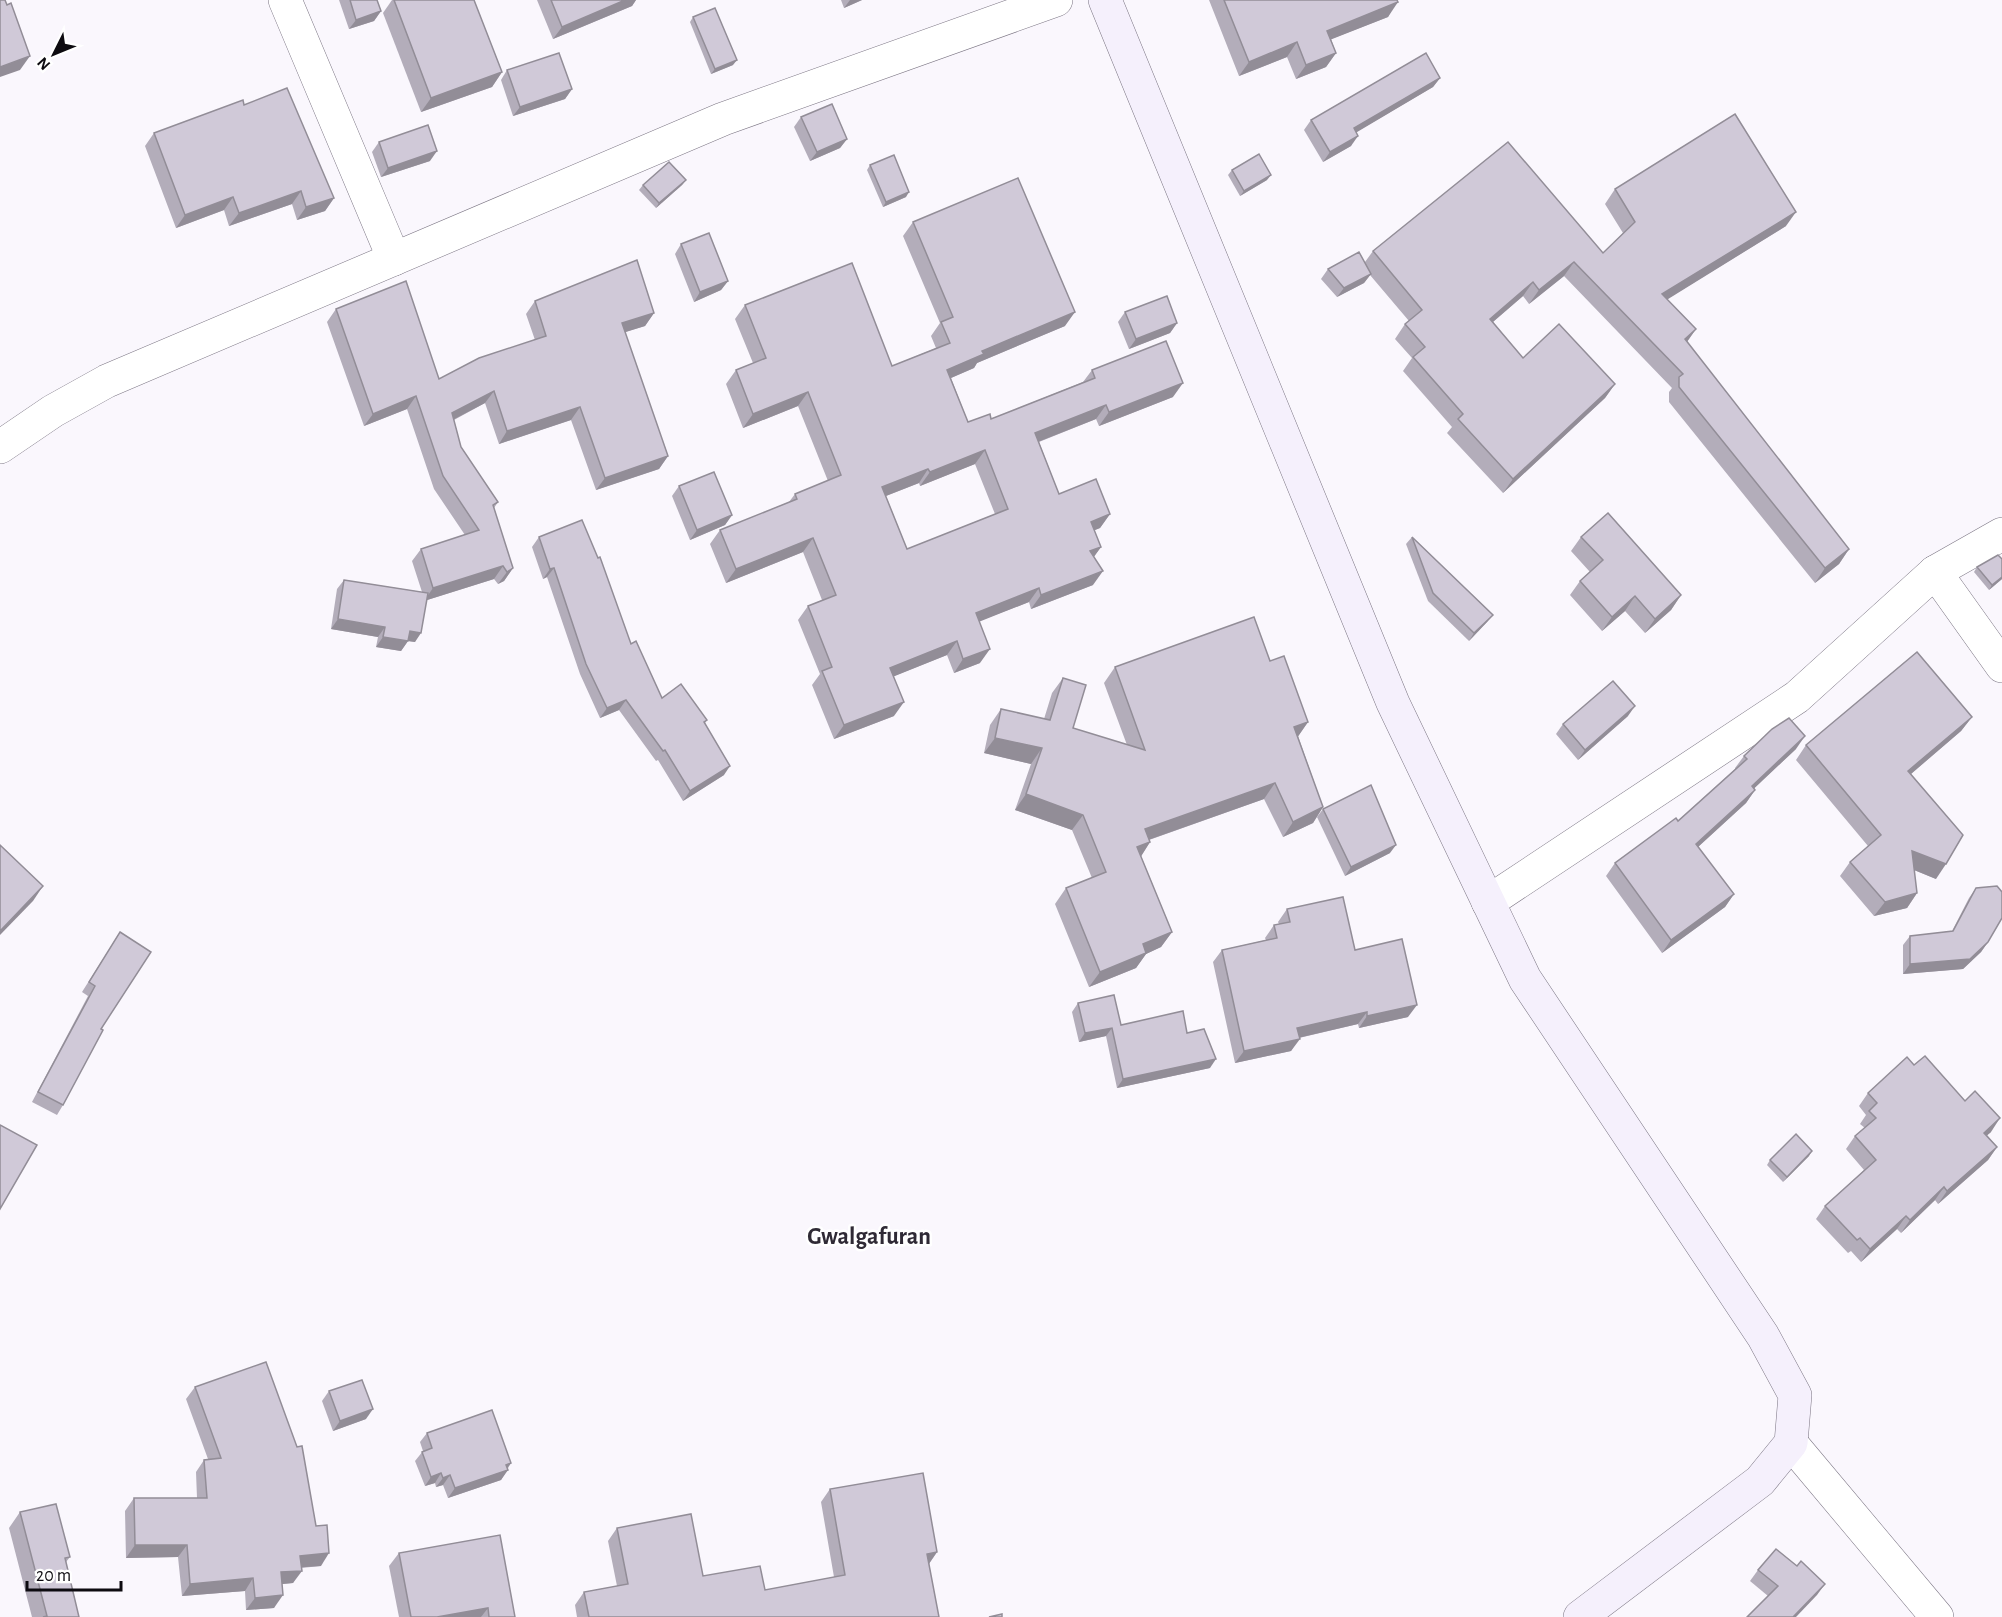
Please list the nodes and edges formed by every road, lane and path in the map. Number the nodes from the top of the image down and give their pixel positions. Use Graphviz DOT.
graph roads {
  1 [pos="285,0"];
  2 [pos="1056,0"];
  3 [pos="1105,0"];
  4 [pos="394,259"];
  5 [pos="0,447"];
  6 [pos="2002,534"];
  7 [pos="1935,572"];
  8 [pos="2002,666"];
  9 [pos="1488,902"];
  10 [pos="1791,1443"];
  11 [pos="1580,1617"];
  12 [pos="1937,1617"];
  1 -- 4 [label="street"];
  2 -- 4 [label="street"];
  3 -- 9 [label="street"];
  4 -- 5 [label="street"];
  6 -- 7 [label="street"];
  7 -- 8 [label="street"];
  7 -- 9 [label="street"];
  9 -- 10 [label="street"];
  10 -- 11 [label="street"];
  10 -- 12 [label="street"];
}
